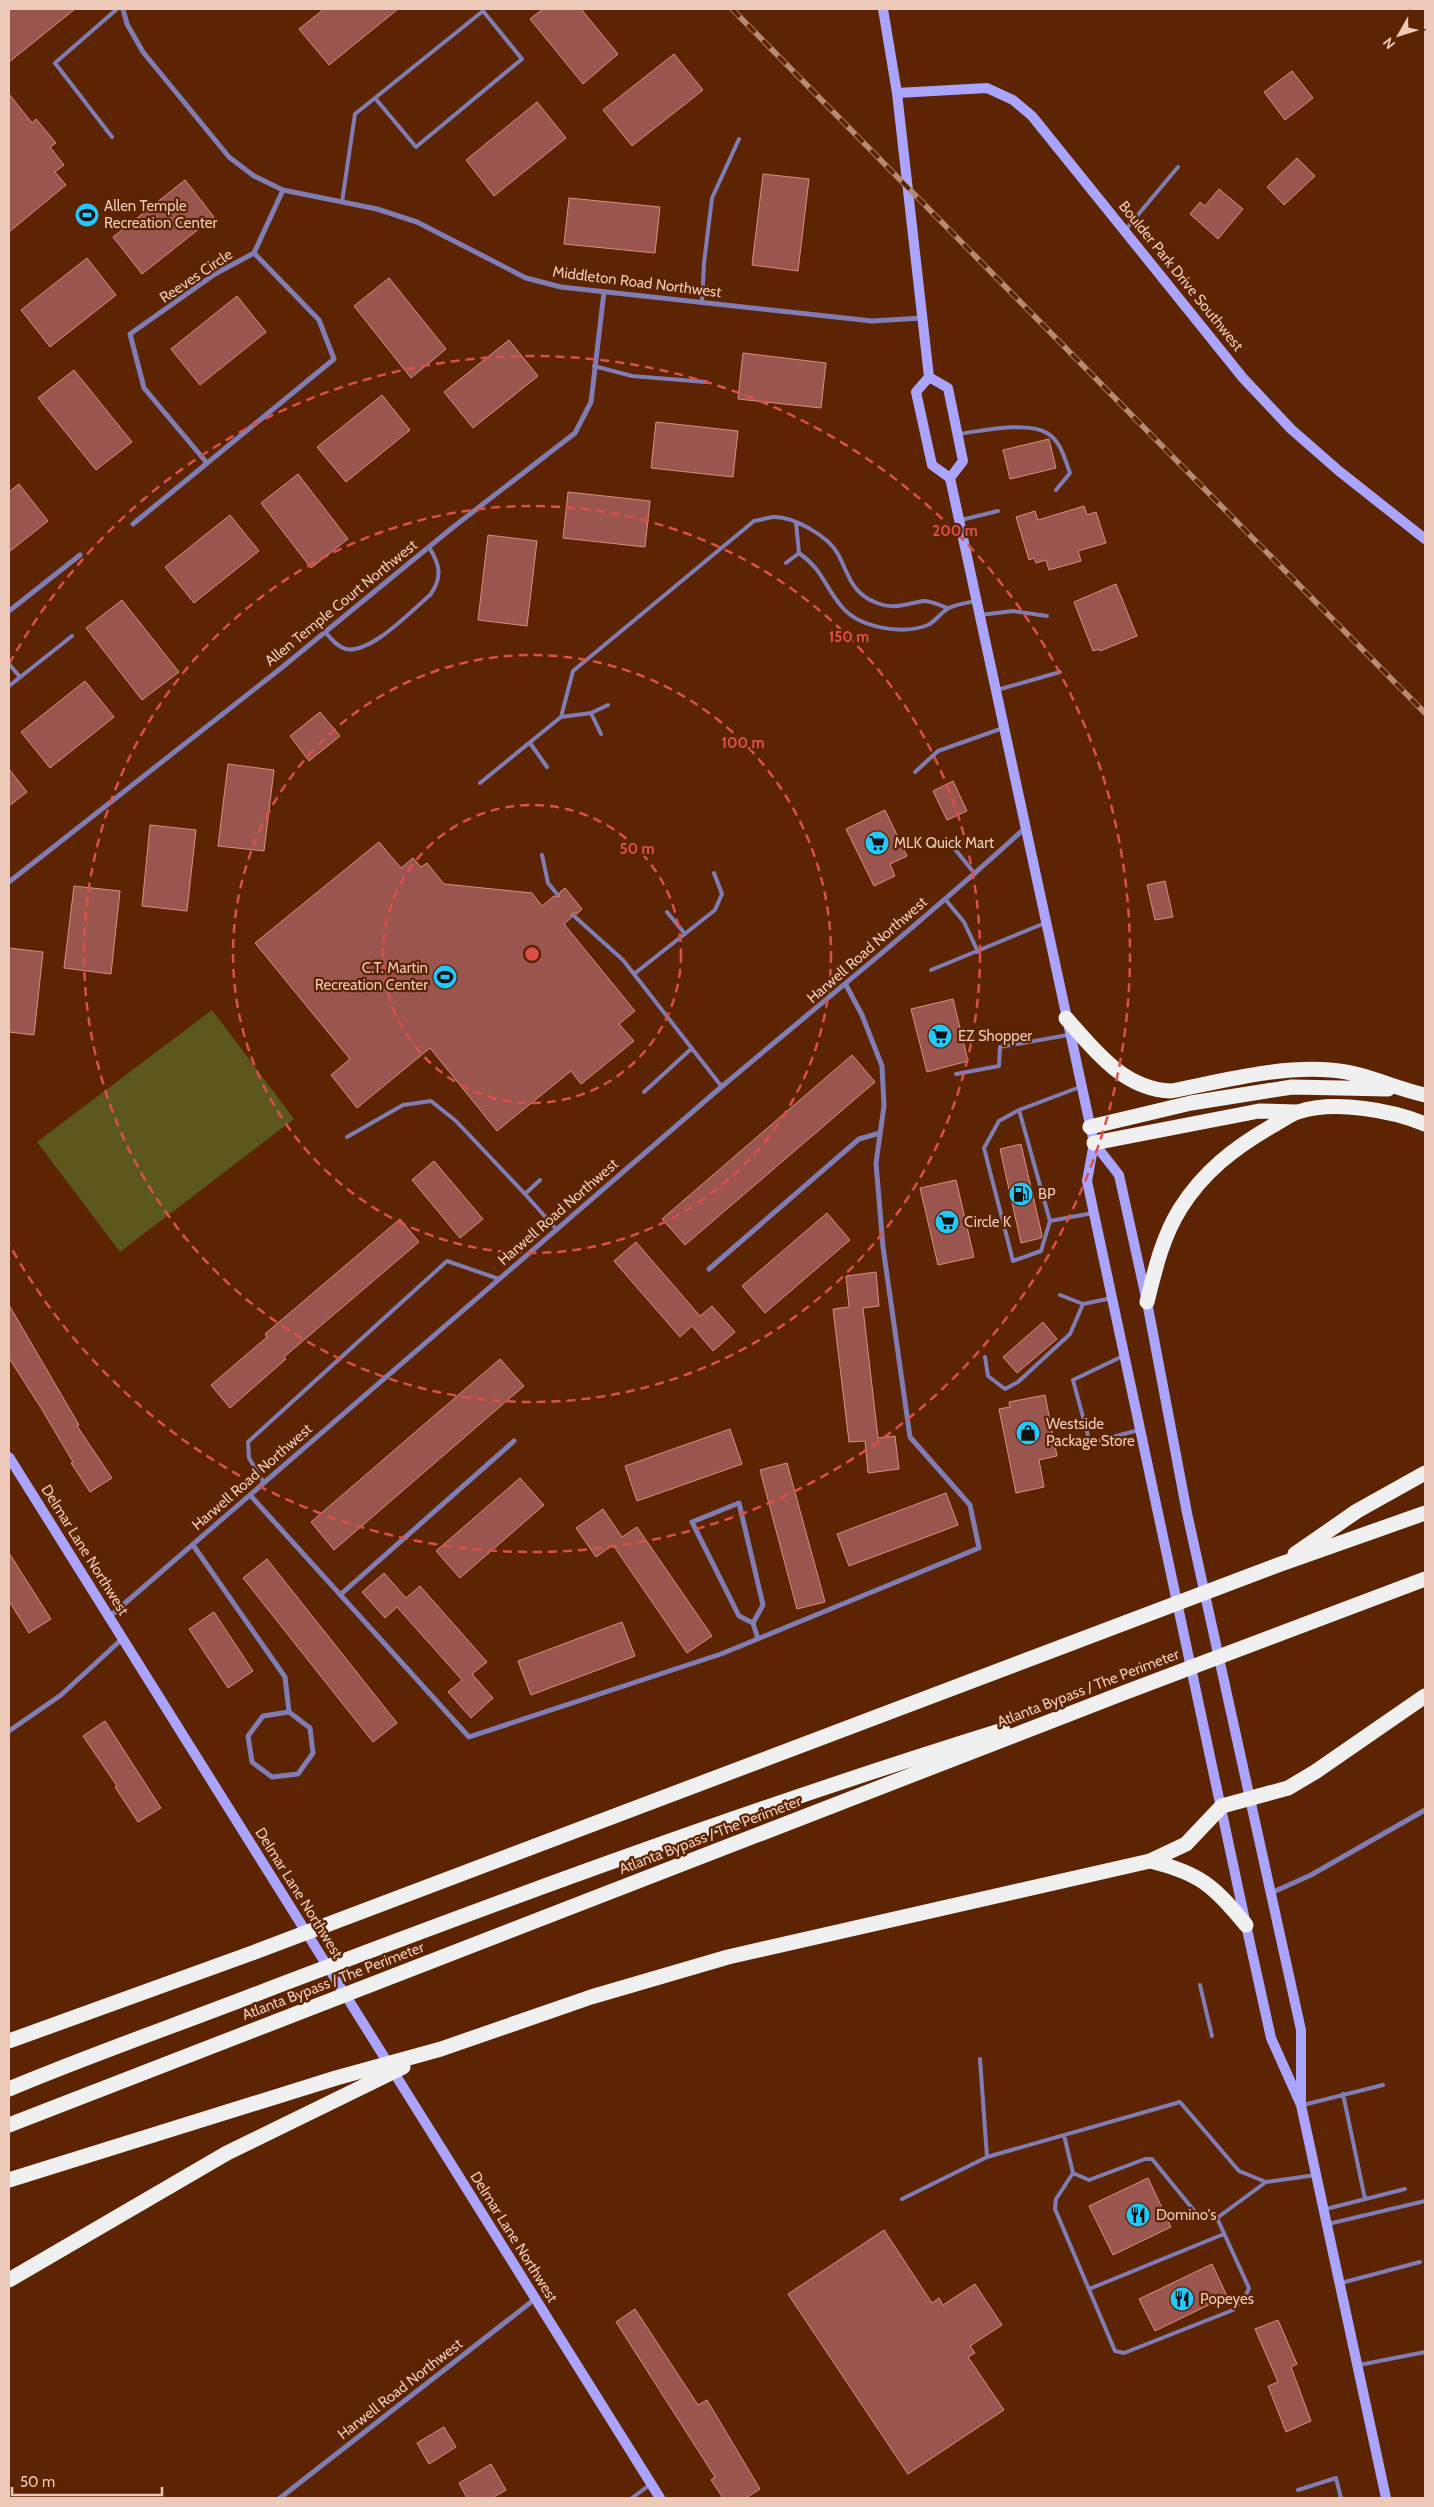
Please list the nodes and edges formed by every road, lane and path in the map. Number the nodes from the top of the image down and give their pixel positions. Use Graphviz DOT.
graph roads {
  1 [pos="117,9"];
  2 [pos="123,9"];
  3 [pos="883,9"];
  4 [pos="897,93"];
  5 [pos="375,98"];
  6 [pos="112,137"];
  7 [pos="739,139"];
  8 [pos="1178,167"];
  9 [pos="283,190"];
  10 [pos="342,202"];
  11 [pos="1124,231"];
  12 [pos="254,253"];
  13 [pos="604,292"];
  14 [pos="702,303"];
  15 [pos="922,318"];
  16 [pos="594,366"];
  17 [pos="929,377"];
  18 [pos="706,382"];
  19 [pos="958,434"];
  20 [pos="207,463"];
  21 [pos="950,478"];
  22 [pos="1056,490"];
  23 [pos="998,511"];
  24 [pos="958,521"];
  25 [pos="133,524"];
  26 [pos="796,524"];
  27 [pos="1425,539"];
  28 [pos="429,547"];
  29 [pos="799,553"];
  30 [pos="80,555"];
  31 [pos="786,563"];
  32 [pos="975,601"];
  33 [pos="948,608"];
  34 [pos="9,612"];
  35 [pos="978,615"];
  36 [pos="1047,616"];
  37 [pos="325,632"];
  38 [pos="72,636"];
  39 [pos="9,664"];
  40 [pos="1060,672"];
  41 [pos="20,678"];
  42 [pos="9,686"];
  43 [pos="995,691"];
  44 [pos="608,705"];
  45 [pos="591,712"];
  46 [pos="561,717"];
  47 [pos="1003,728"];
  48 [pos="601,734"];
  49 [pos="530,743"];
  50 [pos="547,767"];
  51 [pos="915,772"];
  52 [pos="480,783"];
  53 [pos="1025,828"];
  54 [pos="950,843"];
  55 [pos="542,855"];
  56 [pos="714,873"];
  57 [pos="975,874"];
  58 [pos="9,882"];
  59 [pos="557,894"];
  60 [pos="945,899"];
  61 [pos="667,912"];
  62 [pos="574,916"];
  63 [pos="1046,923"];
  64 [pos="685,934"];
  65 [pos="978,952"];
  66 [pos="931,970"];
  67 [pos="634,974"];
  68 [pos="846,985"];
  69 [pos="1066,1018"];
  70 [pos="1070,1034"];
  71 [pos="691,1049"];
  72 [pos="956,1074"];
  73 [pos="1081,1086"];
  74 [pos="722,1087"];
  75 [pos="1397,1089"];
  76 [pos="644,1092"];
  77 [pos="1425,1094"];
  78 [pos="1019,1110"];
  79 [pos="1298,1112"];
  80 [pos="1425,1124"];
  81 [pos="1090,1127"];
  82 [pos="880,1133"];
  83 [pos="347,1137"];
  84 [pos="1094,1144"];
  85 [pos="540,1180"];
  86 [pos="525,1194"];
  87 [pos="1093,1212"];
  88 [pos="1050,1221"];
  89 [pos="557,1230"];
  90 [pos="709,1269"];
  91 [pos="500,1280"];
  92 [pos="1060,1295"];
  93 [pos="1112,1298"];
  94 [pos="1147,1302"];
  95 [pos="1083,1304"];
  96 [pos="1125,1356"];
  97 [pos="984,1357"];
  98 [pos="1141,1429"];
  99 [pos="514,1441"];
  100 [pos="9,1456"];
  101 [pos="1425,1473"];
  102 [pos="264,1483"];
  103 [pos="250,1495"];
  104 [pos="1425,1513"];
  105 [pos="193,1544"];
  106 [pos="1278,1565"];
  107 [pos="1425,1579"];
  108 [pos="340,1595"];
  109 [pos="109,1617"];
  110 [pos="753,1623"];
  111 [pos="123,1639"];
  112 [pos="758,1639"];
  113 [pos="1126,1692"];
  114 [pos="1425,1696"];
  115 [pos="289,1712"];
  116 [pos="9,1731"];
  117 [pos="1250,1798"];
  118 [pos="1222,1806"];
  119 [pos="1425,1810"];
  120 [pos="1150,1861"];
  121 [pos="1270,1894"];
  122 [pos="1246,1925"];
  123 [pos="1200,1985"];
  124 [pos="1212,2036"];
  125 [pos="9,2041"];
  126 [pos="441,2049"];
  127 [pos="980,2059"];
  128 [pos="1383,2085"];
  129 [pos="9,2089"];
  130 [pos="1343,2094"];
  131 [pos="1301,2105"];
  132 [pos="9,2125"];
  133 [pos="1064,2135"];
  134 [pos="987,2157"];
  135 [pos="1073,2173"];
  136 [pos="1316,2175"];
  137 [pos="9,2180"];
  138 [pos="1266,2182"];
  139 [pos="1405,2189"];
  140 [pos="902,2199"];
  141 [pos="1365,2200"];
  142 [pos="1425,2202"];
  143 [pos="1323,2210"];
  144 [pos="1217,2218"];
  145 [pos="1326,2224"];
  146 [pos="1224,2234"];
  147 [pos="1420,2262"];
  148 [pos="9,2280"];
  149 [pos="1339,2284"];
  150 [pos="1089,2289"];
  151 [pos="535,2299"];
  152 [pos="1425,2352"];
  153 [pos="1357,2366"];
  154 [pos="651,2484"];
  155 [pos="1298,2490"];
  156 [pos="280,2498"];
  157 [pos="632,2498"];
  158 [pos="660,2498"];
  159 [pos="1341,2498"];
  160 [pos="1386,2498"];
  1 -- 6 [label="lane"];
  2 -- 9 [label="street, Middleton Road Northwest"];
  3 -- 4 [label="main road"];
  4 -- 11 [label="main road, Boulder Park Drive Southwest"];
  4 -- 15 [label="main road"];
  5 -- 5 [label="lane"];
  5 -- 10 [label="lane"];
  7 -- 14 [label="lane"];
  8 -- 11 [label="lane"];
  9 -- 10 [label="street, Middleton Road Northwest"];
  9 -- 12 [label="street"];
  10 -- 13 [label="street, Middleton Road Northwest"];
  11 -- 27 [label="main road, Boulder Park Drive Southwest"];
  12 -- 20 [label="street, Reeves Circle"];
  12 -- 20 [label="street, Reeves Circle"];
  13 -- 14 [label="street, Middleton Road Northwest"];
  13 -- 16 [label="street, Allen Temple Court Northwest"];
  14 -- 15 [label="street, Middleton Road Northwest"];
  15 -- 17 [label="main road"];
  16 -- 18 [label="lane"];
  16 -- 28 [label="street, Allen Temple Court Northwest"];
  17 -- 19 [label="main road"];
  17 -- 21 [label="main road"];
  19 -- 21 [label="main road"];
  19 -- 22 [label="lane"];
  20 -- 25 [label="street, Reeves Circle"];
  21 -- 24 [label="main road"];
  23 -- 24 [label="lane"];
  24 -- 32 [label="main road"];
  26 -- 29 [label="lane"];
  26 -- 33 [label="lane"];
  26 -- 46 [label="lane"];
  28 -- 37 [label="street, Allen Temple Court Northwest"];
  28 -- 37 [label="lane"];
  29 -- 31 [label="lane"];
  29 -- 33 [label="lane"];
  30 -- 34 [label="street"];
  32 -- 33 [label="lane"];
  32 -- 35 [label="main road"];
  35 -- 36 [label="lane"];
  35 -- 43 [label="main road"];
  37 -- 58 [label="street, Allen Temple Court Northwest"];
  38 -- 41 [label="lane"];
  39 -- 41 [label="lane"];
  40 -- 43 [label="lane"];
  41 -- 42 [label="lane"];
  43 -- 47 [label="main road"];
  44 -- 45 [label="lane"];
  45 -- 46 [label="lane"];
  45 -- 48 [label="lane"];
  46 -- 49 [label="lane"];
  47 -- 51 [label="lane"];
  47 -- 53 [label="main road"];
  49 -- 50 [label="lane"];
  49 -- 52 [label="lane"];
  53 -- 57 [label="street, Harwell Road Northwest"];
  53 -- 63 [label="main road"];
  54 -- 57 [label="lane"];
  55 -- 59 [label="lane"];
  56 -- 64 [label="lane"];
  57 -- 60 [label="street, Harwell Road Northwest"];
  60 -- 65 [label="lane"];
  60 -- 68 [label="street, Harwell Road Northwest"];
  61 -- 64 [label="lane"];
  62 -- 67 [label="lane"];
  63 -- 65 [label="lane"];
  63 -- 69 [label="main road"];
  64 -- 67 [label="lane"];
  65 -- 66 [label="lane"];
  67 -- 71 [label="lane"];
  68 -- 74 [label="street, Harwell Road Northwest"];
  68 -- 82 [label="street"];
  69 -- 70 [label="main road"];
  69 -- 75 [label="highway"];
  70 -- 72 [label="lane"];
  70 -- 73 [label="main road"];
  71 -- 74 [label="lane"];
  71 -- 76 [label="lane"];
  73 -- 78 [label="lane"];
  73 -- 81 [label="main road"];
  74 -- 89 [label="street, Harwell Road Northwest"];
  75 -- 77 [label="highway"];
  75 -- 81 [label="highway"];
  78 -- 88 [label="lane"];
  78 -- 88 [label="lane"];
  79 -- 80 [label="highway"];
  79 -- 84 [label="highway"];
  79 -- 94 [label="highway"];
  81 -- 84 [label="main road"];
  82 -- 90 [label="street"];
  82 -- 112 [label="street"];
  83 -- 86 [label="lane"];
  84 -- 87 [label="main road"];
  84 -- 94 [label="main road"];
  85 -- 86 [label="lane"];
  86 -- 89 [label="lane"];
  87 -- 88 [label="lane"];
  87 -- 93 [label="main road"];
  89 -- 91 [label="street, Harwell Road Northwest"];
  91 -- 102 [label="street, Harwell Road Northwest"];
  91 -- 102 [label="lane"];
  92 -- 95 [label="lane"];
  93 -- 95 [label="lane"];
  93 -- 96 [label="main road"];
  94 -- 117 [label="main road"];
  95 -- 97 [label="lane"];
  96 -- 98 [label="main road"];
  96 -- 98 [label="lane"];
  98 -- 118 [label="main road"];
  99 -- 108 [label="street"];
  100 -- 109 [label="main road, Delmar Lane Northwest"];
  101 -- 106 [label="highway"];
  102 -- 103 [label="street, Harwell Road Northwest"];
  103 -- 105 [label="street, Harwell Road Northwest"];
  103 -- 108 [label="street"];
  104 -- 106 [label="highway"];
  105 -- 109 [label="street, Harwell Road Northwest"];
  105 -- 115 [label="street"];
  106 -- 125 [label="highway"];
  107 -- 113 [label="highway, Atlanta Bypass / The Perimeter"];
  108 -- 112 [label="street"];
  109 -- 111 [label="main road, Delmar Lane Northwest"];
  110 -- 110 [label="street"];
  110 -- 112 [label="street"];
  111 -- 116 [label="street"];
  111 -- 151 [label="main road, Delmar Lane Northwest"];
  113 -- 129 [label="highway"];
  113 -- 132 [label="highway, Atlanta Bypass / The Perimeter"];
  114 -- 117 [label="highway"];
  115 -- 115 [label="street"];
  117 -- 118 [label="highway"];
  117 -- 121 [label="main road"];
  118 -- 120 [label="highway"];
  118 -- 122 [label="main road"];
  119 -- 121 [label="street"];
  120 -- 122 [label="highway"];
  120 -- 126 [label="highway"];
  121 -- 131 [label="main road"];
  122 -- 131 [label="main road"];
  123 -- 124 [label="lane"];
  126 -- 137 [label="highway"];
  126 -- 148 [label="highway"];
  127 -- 134 [label="lane"];
  128 -- 130 [label="lane"];
  130 -- 131 [label="lane"];
  130 -- 141 [label="lane"];
  131 -- 136 [label="main road"];
  133 -- 134 [label="lane"];
  133 -- 135 [label="lane"];
  133 -- 138 [label="lane"];
  134 -- 140 [label="lane"];
  135 -- 144 [label="lane"];
  135 -- 150 [label="lane"];
  136 -- 138 [label="lane"];
  136 -- 143 [label="main road"];
  138 -- 144 [label="lane"];
  139 -- 141 [label="lane"];
  141 -- 143 [label="lane"];
  142 -- 145 [label="lane"];
  143 -- 145 [label="main road"];
  144 -- 146 [label="lane"];
  145 -- 149 [label="main road"];
  146 -- 150 [label="lane"];
  146 -- 150 [label="lane"];
  147 -- 149 [label="lane"];
  149 -- 153 [label="main road"];
  151 -- 154 [label="main road, Delmar Lane Northwest"];
  151 -- 156 [label="street, Harwell Road Northwest"];
  152 -- 153 [label="lane"];
  153 -- 160 [label="main road"];
  154 -- 157 [label="lane"];
  154 -- 158 [label="main road, Delmar Lane Northwest"];
  155 -- 159 [label="lane"];
}
